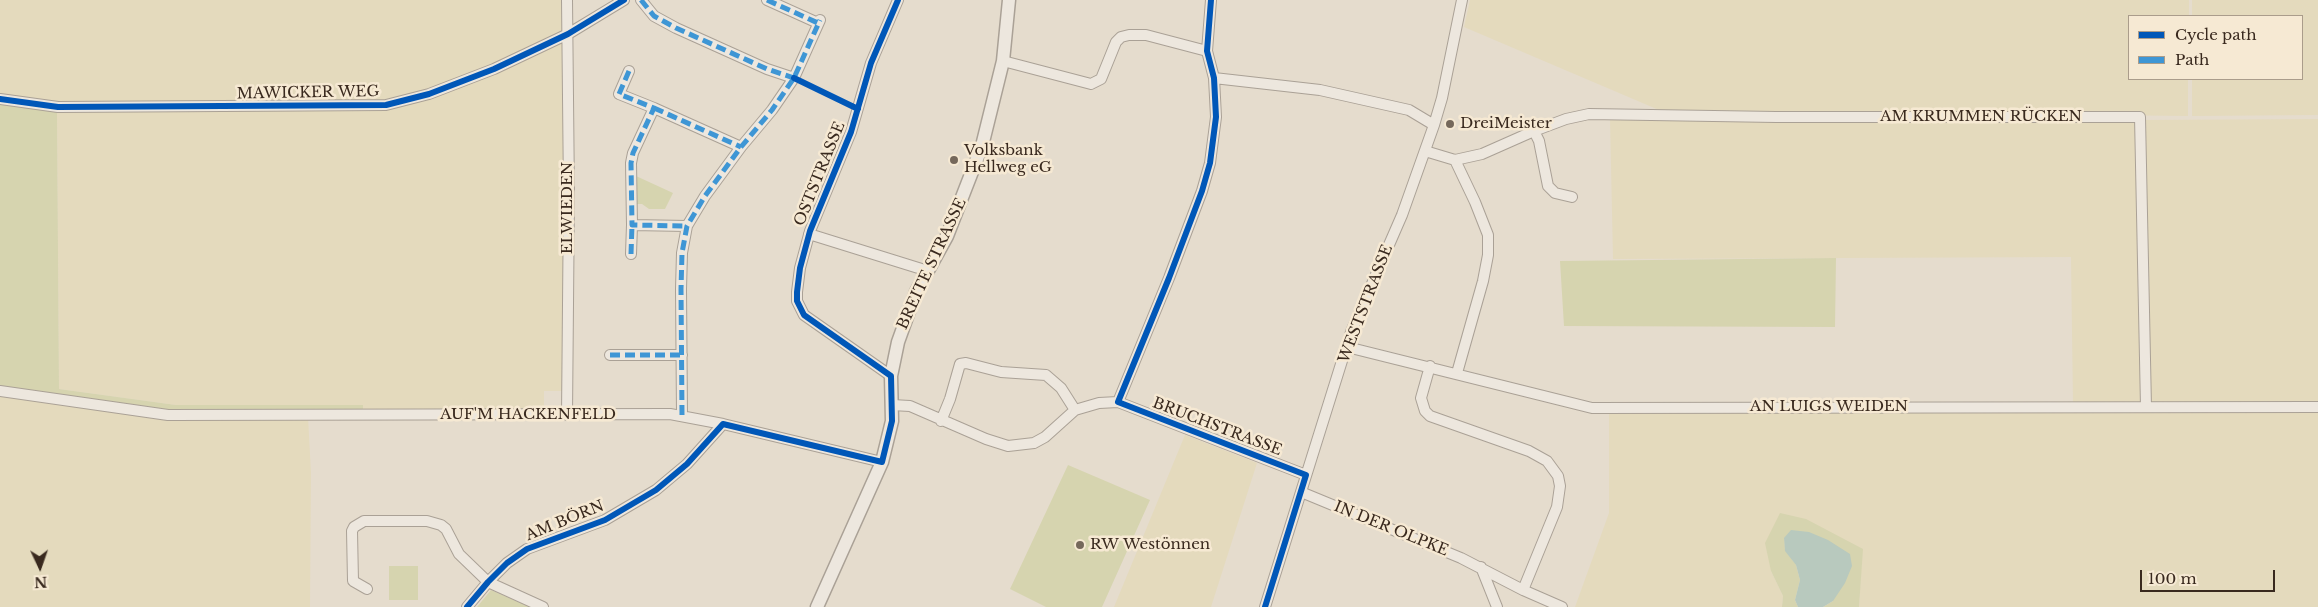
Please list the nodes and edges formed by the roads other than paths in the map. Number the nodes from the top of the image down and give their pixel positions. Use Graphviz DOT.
graph roads {
  1 [pos="567,0"];
  2 [pos="624,0"];
  3 [pos="640,0"];
  4 [pos="767,0"];
  5 [pos="898,0"];
  6 [pos="1009,0"];
  7 [pos="1211,0"];
  8 [pos="1462,0"];
  9 [pos="568,34"];
  10 [pos="1207,51"];
  11 [pos="1003,61"];
  12 [pos="629,71"];
  13 [pos="794,78"];
  14 [pos="1214,78"];
  15 [pos="0,99"];
  16 [pos="654,108"];
  17 [pos="1434,125"];
  18 [pos="1534,130"];
  19 [pos="741,147"];
  20 [pos="1425,151"];
  21 [pos="1455,160"];
  22 [pos="1572,197"];
  23 [pos="632,225"];
  24 [pos="687,226"];
  25 [pos="809,234"];
  26 [pos="632,254"];
  27 [pos="928,271"];
  28 [pos="1347,347"];
  29 [pos="610,355"];
  30 [pos="682,355"];
  31 [pos="1430,366"];
  32 [pos="1456,373"];
  33 [pos="891,376"];
  34 [pos="0,391"];
  35 [pos="1118,402"];
  36 [pos="892,404"];
  37 [pos="2146,407"];
  38 [pos="2318,407"];
  39 [pos="1075,410"];
  40 [pos="567,415"];
  41 [pos="682,415"];
  42 [pos="941,421"];
  43 [pos="722,424"];
  44 [pos="882,462"];
  45 [pos="1306,475"];
  46 [pos="1301,492"];
  47 [pos="1481,567"];
  48 [pos="488,582"];
  49 [pos="367,589"];
  50 [pos="1523,590"];
  51 [pos="466,607"];
  52 [pos="543,607"];
  53 [pos="817,607"];
  54 [pos="1265,607"];
  55 [pos="1497,607"];
  56 [pos="1562,607"];
  1 -- 9 [label="street, ELWIEDEN"];
  2 -- 9 [label="street, MAWICKER WEG"];
  3 -- 13 [label="street"];
  4 -- 13 [label="street"];
  5 -- 25 [label="street, OSTSTRASSE"];
  6 -- 11 [label="street, BREITE STRASSE"];
  7 -- 10 [label="street"];
  8 -- 17 [label="street, WESTSTRASSE"];
  9 -- 15 [label="street, MAWICKER WEG"];
  9 -- 40 [label="street, ELWIEDEN"];
  10 -- 11 [label="street"];
  10 -- 14 [label="street"];
  11 -- 27 [label="street, BREITE STRASSE"];
  12 -- 16 [label="street"];
  13 -- 19 [label="street"];
  14 -- 17 [label="street"];
  14 -- 35 [label="street"];
  16 -- 19 [label="street"];
  16 -- 23 [label="street"];
  17 -- 20 [label="street, WESTSTRASSE"];
  18 -- 21 [label="street, AM KRUMMEN RÜCKEN"];
  18 -- 22 [label="street"];
  18 -- 37 [label="street, AM KRUMMEN RÜCKEN"];
  19 -- 24 [label="street"];
  20 -- 21 [label="street"];
  20 -- 28 [label="street, WESTSTRASSE"];
  21 -- 32 [label="street"];
  23 -- 24 [label="street"];
  23 -- 26 [label="street"];
  24 -- 30 [label="street"];
  25 -- 27 [label="street, OSTSTRASSE"];
  25 -- 33 [label="street, OSTSTRASSE"];
  27 -- 33 [label="street, BREITE STRASSE"];
  28 -- 31 [label="street, AN LUIGS WEIDEN"];
  28 -- 45 [label="street, WESTSTRASSE"];
  29 -- 30 [label="street"];
  30 -- 41 [label="street"];
  31 -- 32 [label="street, AN LUIGS WEIDEN"];
  31 -- 50 [label="street"];
  32 -- 37 [label="street, AN LUIGS WEIDEN"];
  33 -- 36 [label="street, BREITE STRASSE"];
  34 -- 40 [label="street, AUF'M HACKENFELD"];
  35 -- 39 [label="street, BRUCHSTRASSE"];
  35 -- 45 [label="street, BRUCHSTRASSE"];
  36 -- 42 [label="street, BRUCHSTRASSE"];
  36 -- 44 [label="street, BREITE STRASSE"];
  37 -- 38 [label="street, AN LUIGS WEIDEN"];
  39 -- 42 [label="street, BRUCHSTRASSE"];
  39 -- 42 [label="street"];
  40 -- 41 [label="street, AUF'M HACKENFELD"];
  41 -- 43 [label="street, AUF'M HACKENFELD"];
  43 -- 44 [label="street, AUF'M HACKENFELD"];
  43 -- 48 [label="street, AM BÖRN"];
  44 -- 53 [label="street, BREITE STRASSE"];
  45 -- 46 [label="street, WESTSTRASSE"];
  46 -- 47 [label="street, IN DER OLPKE"];
  46 -- 54 [label="street, WESTSTRASSE"];
  47 -- 50 [label="street, IN DER OLPKE"];
  47 -- 55 [label="street"];
  48 -- 49 [label="street"];
  48 -- 51 [label="street, AM BÖRN"];
  48 -- 52 [label="street"];
  50 -- 56 [label="street, IN DER OLPKE"];
}
